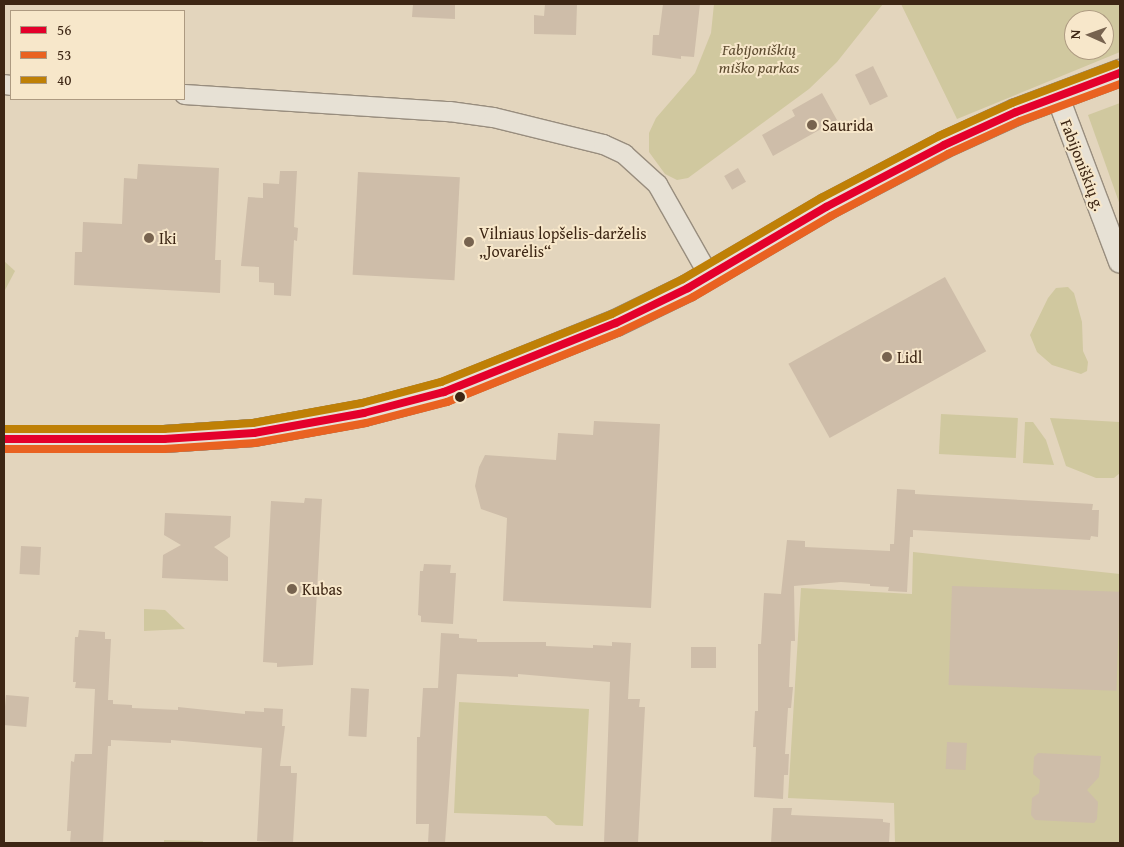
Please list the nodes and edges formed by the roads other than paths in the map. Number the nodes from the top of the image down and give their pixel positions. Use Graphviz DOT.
graph roads {
  1 [pos="1120,73"];
  2 [pos="185,94"];
  3 [pos="1057,95"];
  4 [pos="1120,262"];
  5 [pos="709,276"];
  6 [pos="4,439"];
  1 -- 3 [label="main road"];
  2 -- 5 [label="street"];
  3 -- 4 [label="street, Fabijoniškių g."];
  3 -- 5 [label="main road"];
  5 -- 6 [label="main road"];
}
